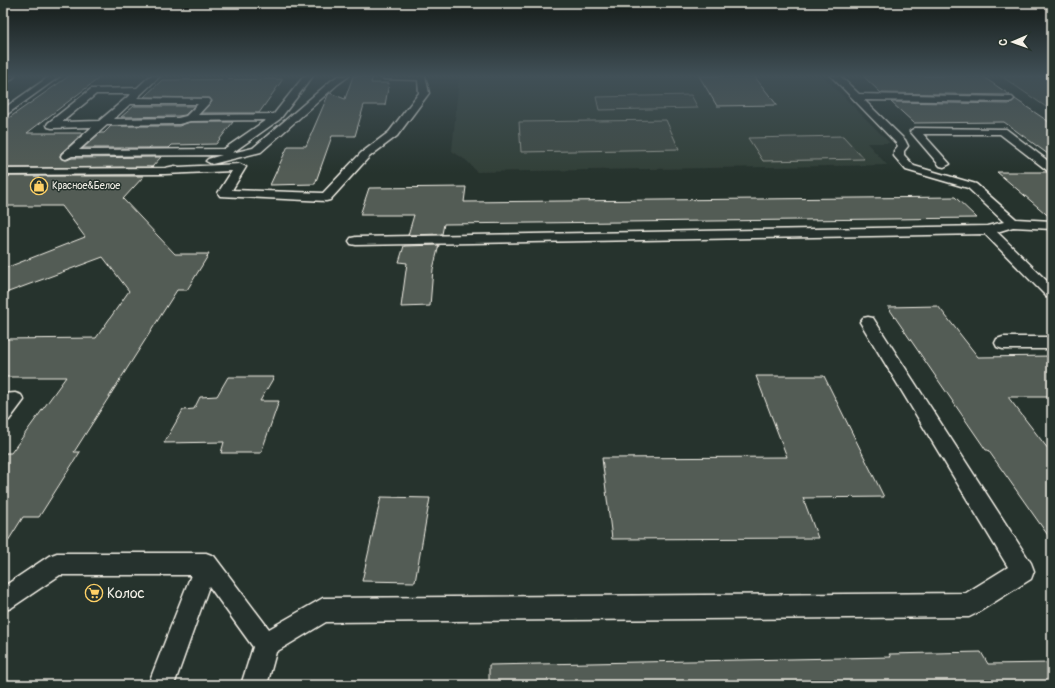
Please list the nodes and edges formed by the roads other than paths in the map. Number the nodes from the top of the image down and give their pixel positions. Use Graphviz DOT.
graph roads {
  1 [pos="73,108"];
  2 [pos="121,108"];
  3 [pos="199,108"];
  4 [pos="284,108"];
  5 [pos="305,108"];
  6 [pos="413,108"];
  7 [pos="866,108"];
  8 [pos="277,117"];
  9 [pos="189,118"];
  10 [pos="103,123"];
  11 [pos="70,153"];
  12 [pos="944,164"];
  13 [pos="1052,169"];
  14 [pos="49,171"];
  15 [pos="165,171"];
  16 [pos="3,172"];
  17 [pos="1014,223"];
  18 [pos="1052,225"];
  19 [pos="988,230"];
  20 [pos="356,241"];
  21 [pos="1052,294"];
  22 [pos="868,322"];
  23 [pos="1052,342"];
  24 [pos="1004,343"];
  25 [pos="3,401"];
  26 [pos="3,415"];
  27 [pos="206,564"];
  28 [pos="3,600"];
  29 [pos="266,644"];
  30 [pos="161,685"];
  31 [pos="254,685"];
  1 -- 10 [label="lane"];
  2 -- 10 [label="lane"];
  3 -- 9 [label="lane"];
  4 -- 8 [label="lane"];
  5 -- 15 [label="lane"];
  6 -- 15 [label="lane"];
  7 -- 17 [label="lane"];
  8 -- 9 [label="lane"];
  8 -- 11 [label="lane"];
  9 -- 10 [label="lane"];
  10 -- 11 [label="lane"];
  11 -- 14 [label="lane"];
  12 -- 13 [label="lane"];
  14 -- 15 [label="lane"];
  14 -- 16 [label="lane"];
  17 -- 18 [label="lane"];
  17 -- 19 [label="lane"];
  19 -- 20 [label="lane"];
  19 -- 21 [label="lane"];
  22 -- 29 [label="lane"];
  23 -- 24 [label="lane"];
  25 -- 26 [label="lane"];
  27 -- 28 [label="lane"];
  27 -- 29 [label="lane"];
  27 -- 30 [label="lane"];
  29 -- 31 [label="lane"];
}
